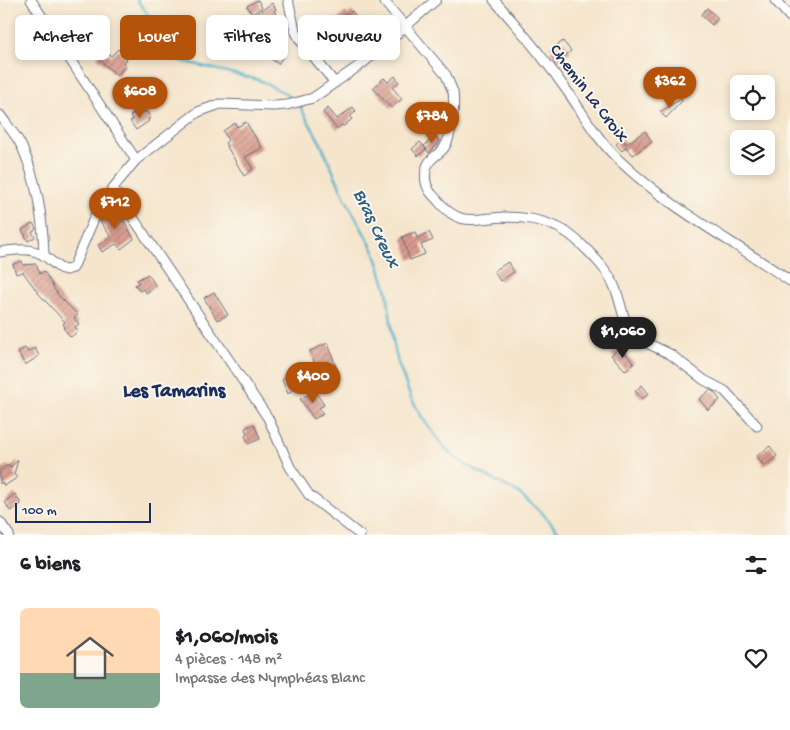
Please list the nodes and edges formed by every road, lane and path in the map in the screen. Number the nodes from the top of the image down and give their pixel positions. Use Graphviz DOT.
graph roads {
  1 [pos="32,0"];
  2 [pos="288,0"];
  3 [pos="383,0"];
  4 [pos="436,0"];
  5 [pos="494,0"];
  6 [pos="775,0"];
  7 [pos="790,17"];
  8 [pos="406,26"];
  9 [pos="335,83"];
  10 [pos="0,115"];
  11 [pos="136,160"];
  12 [pos="113,188"];
  13 [pos="0,252"];
  14 [pos="44,255"];
  15 [pos="790,281"];
  16 [pos="757,426"];
  17 [pos="0,522"];
  18 [pos="9,535"];
  19 [pos="360,535"];
  1 -- 11 [label="street"];
  2 -- 9 [label="street"];
  3 -- 8 [label="street"];
  4 -- 8 [label="street"];
  5 -- 15 [label="street, Chemin La Croix"];
  6 -- 7 [label="street"];
  8 -- 9 [label="street"];
  8 -- 16 [label="street"];
  9 -- 11 [label="street"];
  10 -- 14 [label="street"];
  11 -- 12 [label="street"];
  12 -- 14 [label="street"];
  12 -- 19 [label="street"];
  13 -- 14 [label="street"];
  17 -- 18 [label="street"];
}
